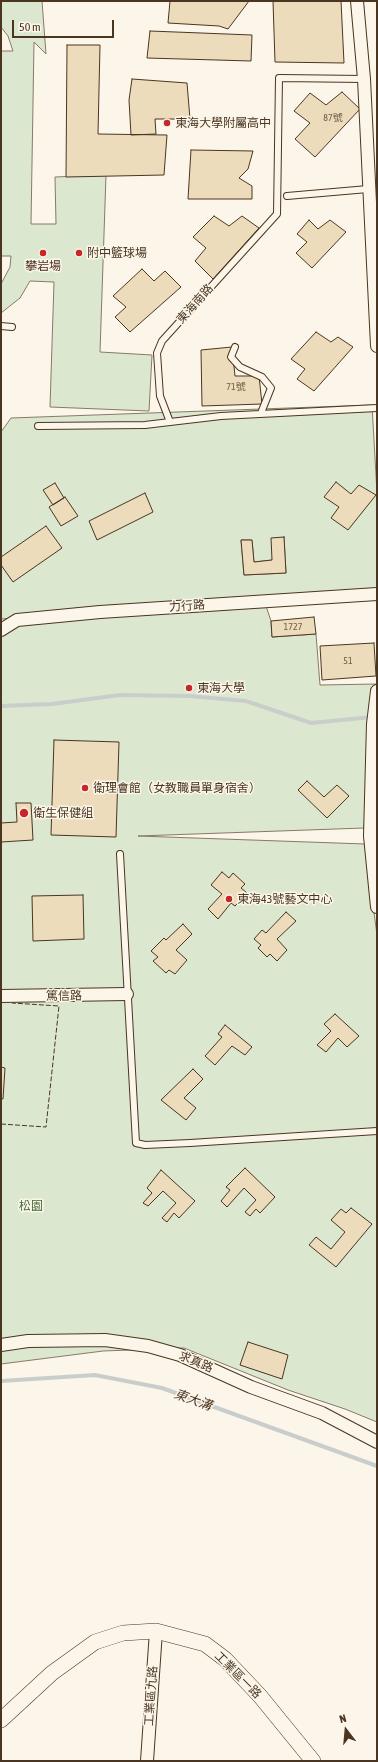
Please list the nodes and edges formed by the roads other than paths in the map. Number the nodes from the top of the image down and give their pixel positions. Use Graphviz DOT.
graph roads {
  1 [pos="358,1"];
  2 [pos="364,79"];
  3 [pos="368,189"];
  4 [pos="287,196"];
  5 [pos="1,326"];
  6 [pos="12,327"];
  7 [pos="377,328"];
  8 [pos="377,346"];
  9 [pos="235,347"];
  10 [pos="377,408"];
  11 [pos="261,413"];
  12 [pos="170,422"];
  13 [pos="38,426"];
  14 [pos="377,594"];
  15 [pos="1,630"];
  16 [pos="377,691"];
  17 [pos="120,854"];
  18 [pos="377,907"];
  19 [pos="127,994"];
  20 [pos="1,996"];
  21 [pos="377,1131"];
  22 [pos="1,1345"];
  23 [pos="377,1442"];
  24 [pos="156,1631"];
  25 [pos="1,1720"];
  26 [pos="147,1761"];
  27 [pos="313,1761"];
  1 -- 2 [label="street"];
  2 -- 3 [label="street"];
  2 -- 12 [label="lane, 東海南路"];
  3 -- 4 [label="lane"];
  3 -- 7 [label="street"];
  5 -- 6 [label="lane"];
  7 -- 8 [label="street"];
  9 -- 11 [label="lane"];
  10 -- 11 [label="lane"];
  11 -- 12 [label="lane"];
  12 -- 13 [label="lane"];
  14 -- 15 [label="street, 力行路"];
  16 -- 18 [label="street"];
  17 -- 19 [label="lane"];
  19 -- 20 [label="street, 篤信路"];
  19 -- 21 [label="lane"];
  22 -- 23 [label="street, 求真路"];
  24 -- 25 [label="street, 工業區一路"];
  24 -- 26 [label="street, 工業區九路"];
  24 -- 27 [label="street, 工業區一路"];
}
